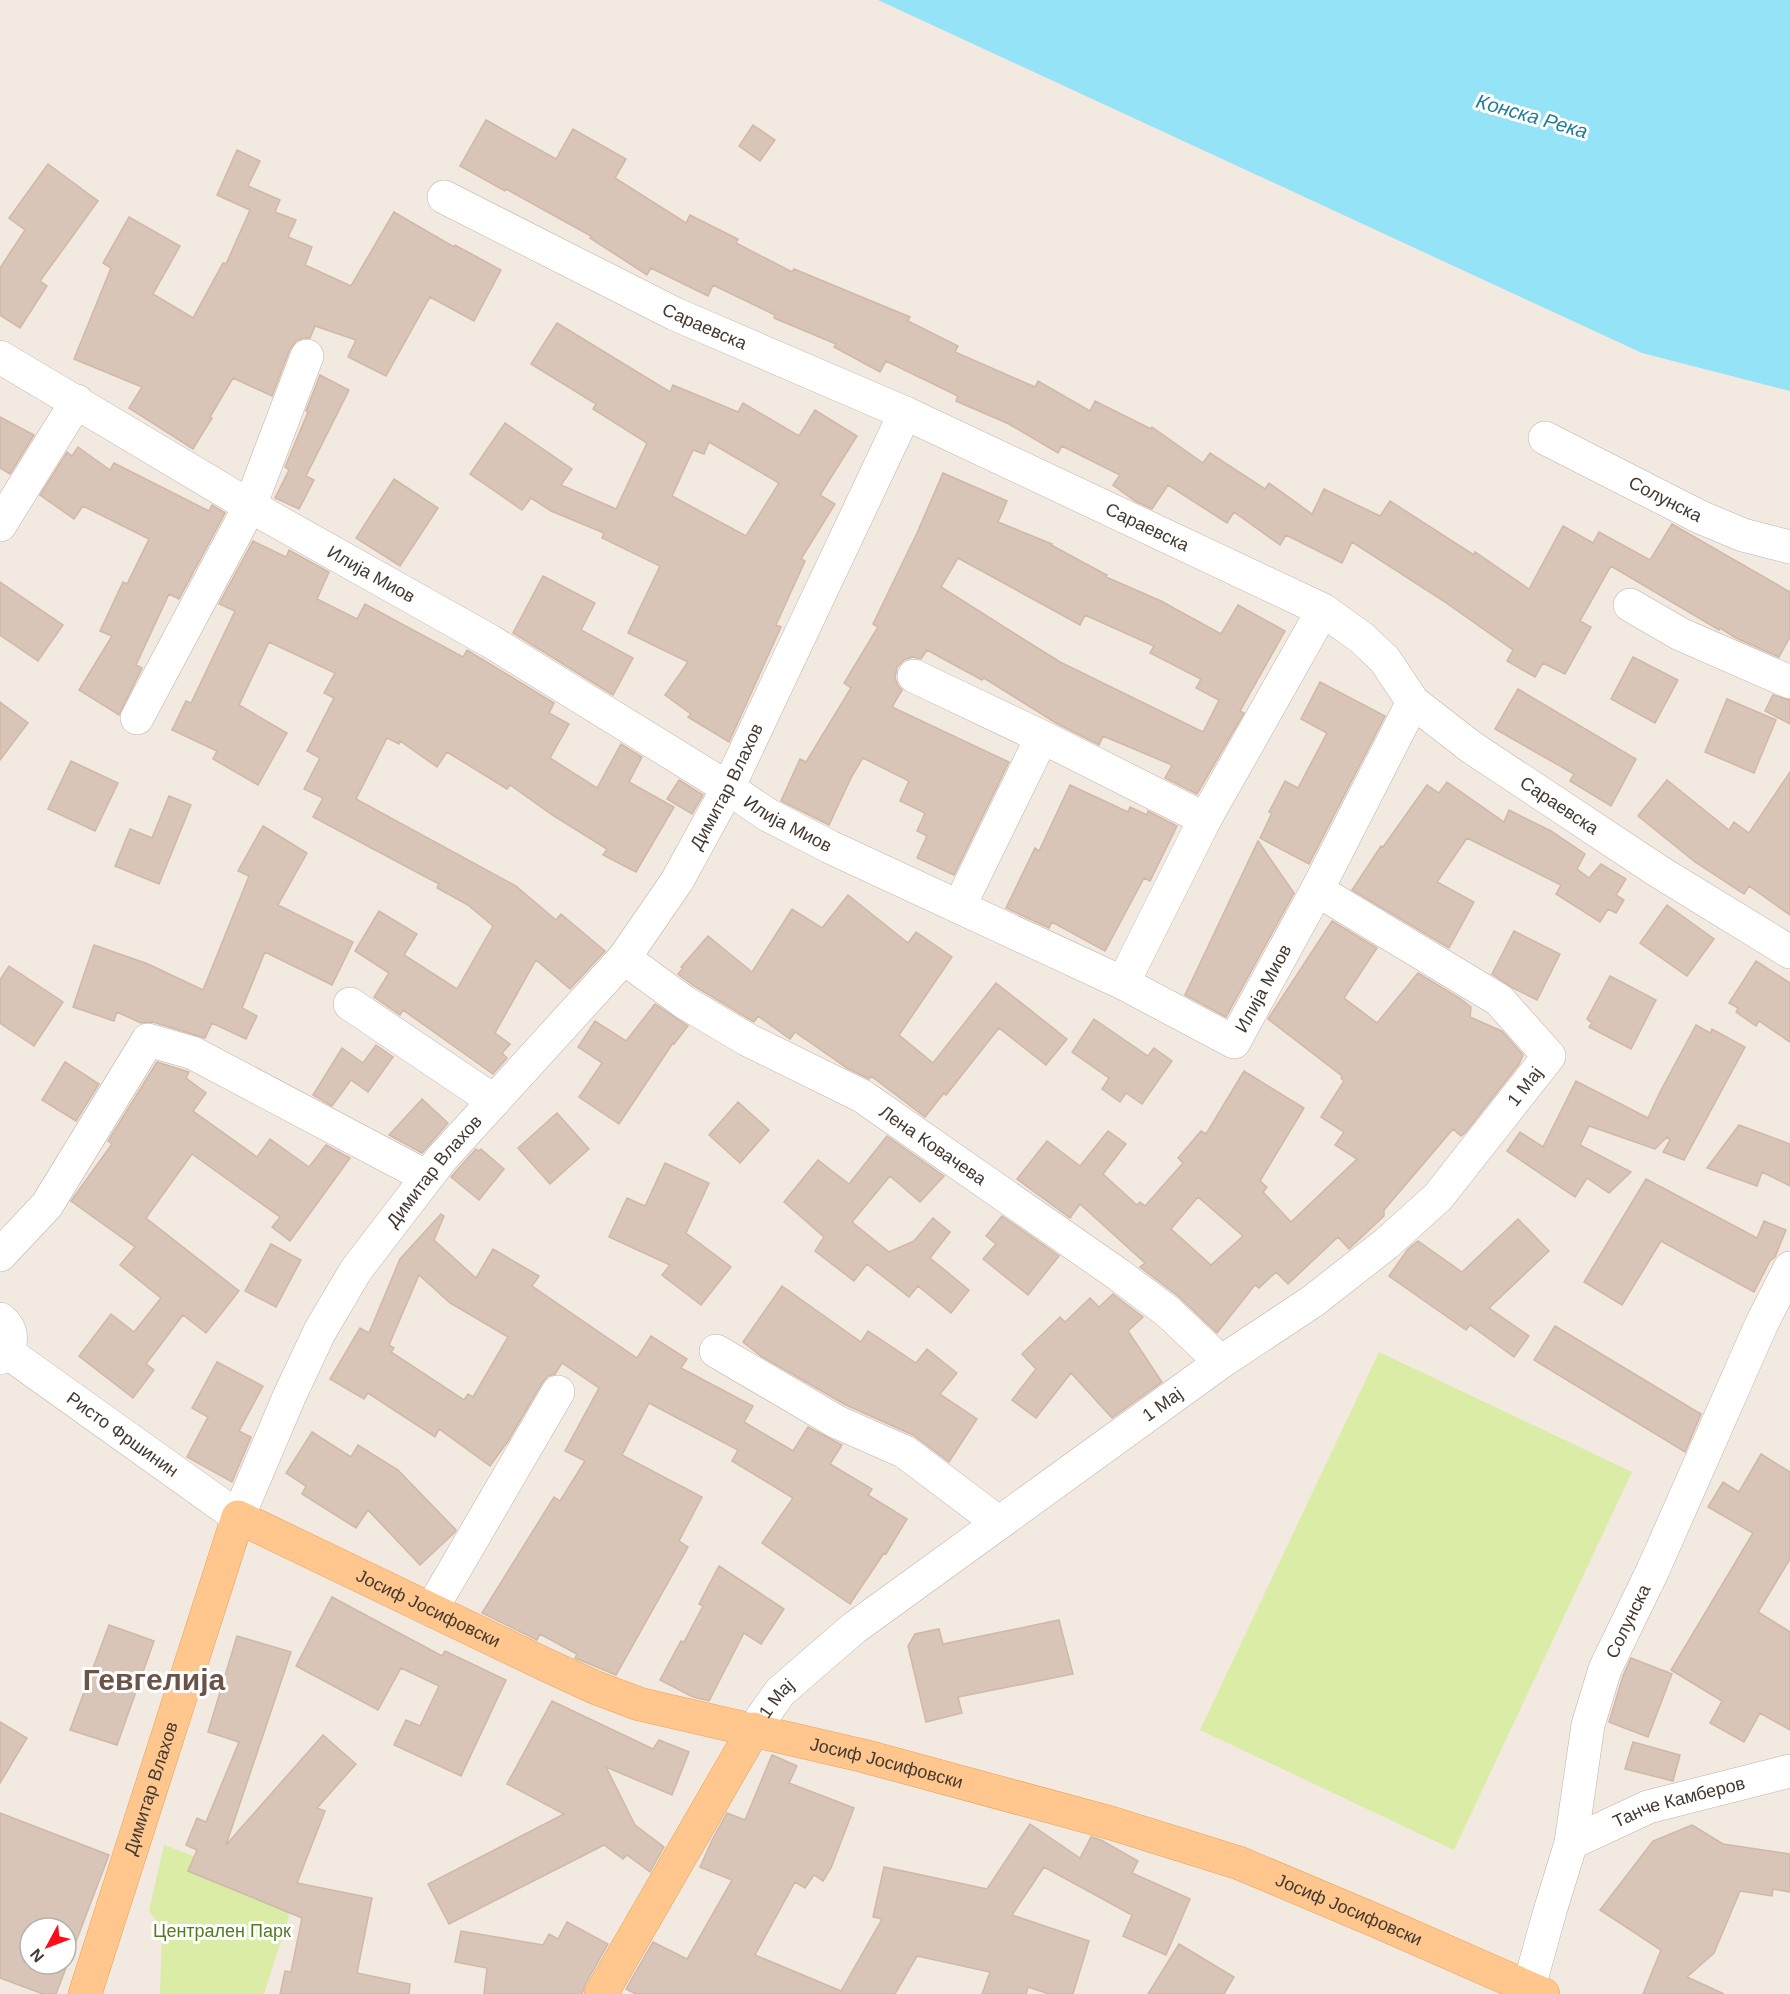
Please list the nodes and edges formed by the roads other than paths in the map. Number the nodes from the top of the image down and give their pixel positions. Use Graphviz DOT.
graph roads {
  1 [pos="444,197"];
  2 [pos="308,356"];
  3 [pos="0,357"];
  4 [pos="77,401"];
  5 [pos="905,413"];
  6 [pos="1545,438"];
  7 [pos="250,506"];
  8 [pos="0,525"];
  9 [pos="1790,547"];
  10 [pos="1630,605"];
  11 [pos="1323,610"];
  12 [pos="914,676"];
  13 [pos="1790,682"];
  14 [pos="1413,702"];
  15 [pos="137,718"];
  16 [pos="1042,737"];
  17 [pos="728,788"];
  18 [pos="1205,819"];
  19 [pos="1317,890"];
  20 [pos="959,907"];
  21 [pos="1790,952"];
  22 [pos="624,958"];
  23 [pos="1123,983"];
  24 [pos="350,1004"];
  25 [pos="494,1101"];
  26 [pos="427,1177"];
  27 [pos="0,1255"];
  28 [pos="1790,1268"];
  29 [pos="0,1319"];
  30 [pos="716,1351"];
  31 [pos="4,1355"];
  32 [pos="1221,1362"];
  33 [pos="558,1392"];
  34 [pos="238,1517"];
  35 [pos="999,1522"];
  36 [pos="431,1610"];
  37 [pos="754,1729"];
  38 [pos="1790,1771"];
  39 [pos="1571,1843"];
  40 [pos="1533,1992"];
  41 [pos="85,1994"];
  42 [pos="601,1994"];
  1 -- 5 [label="street, Сараевска"];
  2 -- 7 [label="street"];
  3 -- 4 [label="street, Илија Миов"];
  4 -- 7 [label="street, Илија Миов"];
  4 -- 8 [label="street"];
  5 -- 11 [label="street, Сараевска"];
  5 -- 17 [label="street, Димитар Влахов"];
  6 -- 9 [label="street, Солунска"];
  7 -- 15 [label="street"];
  7 -- 17 [label="street, Илија Миов"];
  10 -- 13 [label="street"];
  11 -- 14 [label="street, Сараевска"];
  11 -- 18 [label="street"];
  12 -- 16 [label="street"];
  14 -- 19 [label="street, Илија Миов"];
  14 -- 21 [label="street, Сараевска"];
  16 -- 18 [label="street"];
  16 -- 20 [label="street"];
  17 -- 20 [label="street, Илија Миов"];
  17 -- 22 [label="street, Димитар Влахов"];
  18 -- 23 [label="street"];
  19 -- 23 [label="street, Илија Миов"];
  19 -- 32 [label="street, 1 Мај"];
  20 -- 23 [label="street, Илија Миов"];
  22 -- 25 [label="street, Димитар Влахов"];
  22 -- 32 [label="street, Лена Ковачева"];
  24 -- 25 [label="street"];
  25 -- 26 [label="street, Димитар Влахов"];
  26 -- 27 [label="street"];
  26 -- 34 [label="street, Димитар Влахов"];
  28 -- 39 [label="street, Солунска"];
  29 -- 31 [label="street"];
  30 -- 35 [label="street"];
  31 -- 34 [label="street, Ристо Фршинин"];
  32 -- 35 [label="street, 1 Мај"];
  33 -- 36 [label="street"];
  34 -- 36 [label="main road, Јосиф Јосифовски"];
  34 -- 41 [label="main road, Димитар Влахов"];
  35 -- 37 [label="street, 1 Мај"];
  36 -- 37 [label="main road, Јосиф Јосифовски"];
  37 -- 40 [label="main road, Јосиф Јосифовски"];
  37 -- 42 [label="main road"];
  38 -- 39 [label="street, Танче Камберов"];
  39 -- 40 [label="street, Солунска"];
}
